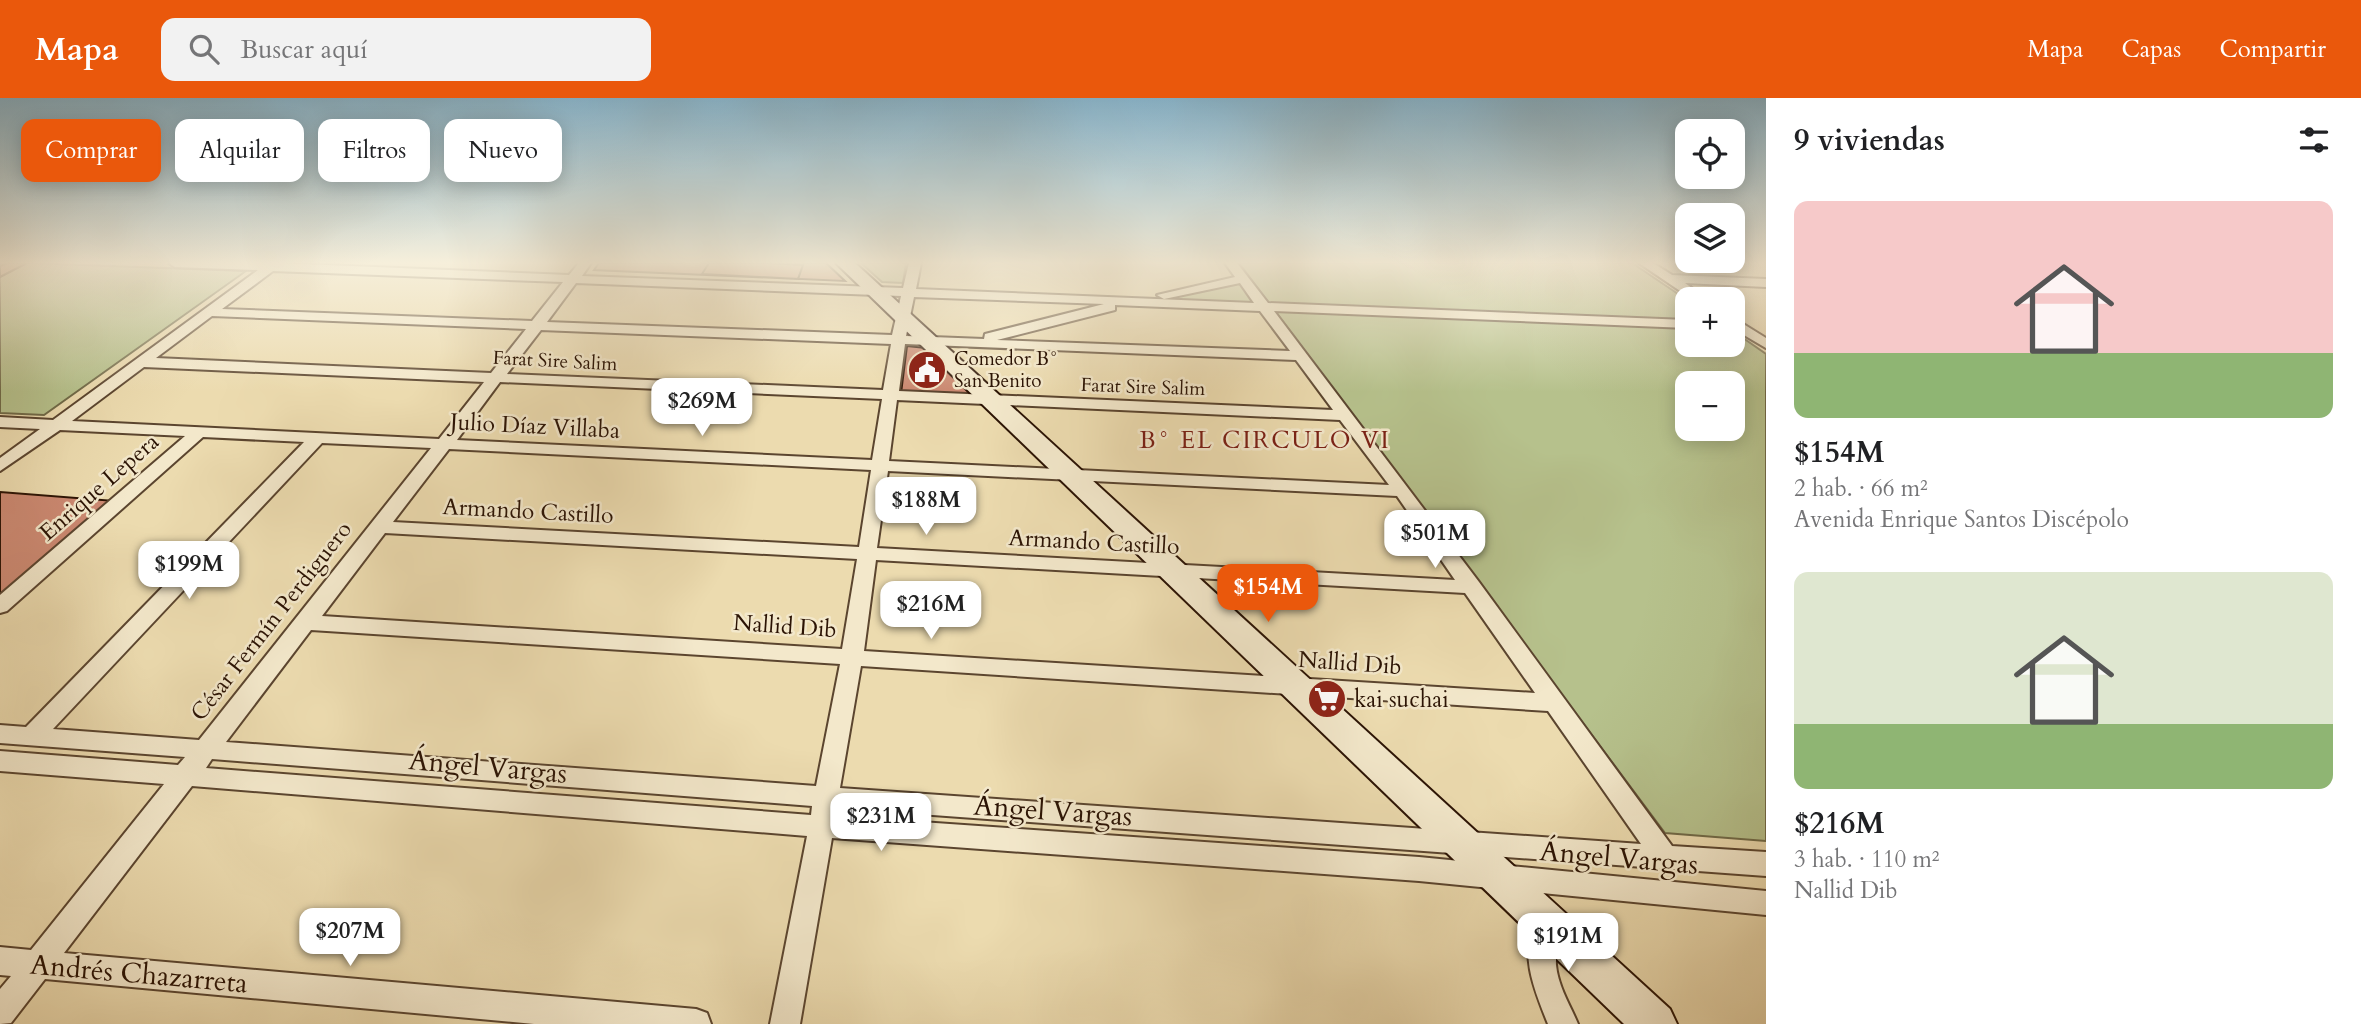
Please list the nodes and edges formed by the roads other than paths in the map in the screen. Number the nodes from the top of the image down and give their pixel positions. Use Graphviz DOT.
graph roads {
  1 [pos="215,306"];
  2 [pos="551,306"];
  3 [pos="892,306"];
  4 [pos="906,306"];
  5 [pos="1057,306"];
  6 [pos="1111,306"];
  7 [pos="1265,306"];
  8 [pos="1291,306"];
  9 [pos="207,312"];
  10 [pos="904,317"];
  11 [pos="1675,323"];
  12 [pos="536,326"];
  13 [pos="1745,326"];
  14 [pos="1766,327"];
  15 [pos="1745,331"];
  16 [pos="973,343"];
  17 [pos="932,344"];
  18 [pos="1766,344"];
  19 [pos="1301,356"];
  20 [pos="141,362"];
  21 [pos="494,378"];
  22 [pos="891,396"];
  23 [pos="992,400"];
  24 [pos="1346,415"];
  25 [pos="0,422"];
  26 [pos="56,424"];
  27 [pos="199,432"];
  28 [pos="316,439"];
  29 [pos="442,444"];
  30 [pos="0,466"];
  31 [pos="879,467"];
  32 [pos="1072,475"];
  33 [pos="1402,491"];
  34 [pos="379,527"];
  35 [pos="867,554"];
  36 [pos="1173,571"];
  37 [pos="1472,587"];
  38 [pos="0,606"];
  39 [pos="303,621"];
  40 [pos="852,657"];
  41 [pos="1295,685"];
  42 [pos="1556,703"];
  43 [pos="0,734"];
  44 [pos="32,736"];
  45 [pos="204,750"];
  46 [pos="0,761"];
  47 [pos="186,775"];
  48 [pos="827,797"];
  49 [pos="819,826"];
  50 [pos="1461,843"];
  51 [pos="1665,856"];
  52 [pos="1766,864"];
  53 [pos="1500,879"];
  54 [pos="1766,903"];
  55 [pos="1546,923"];
  56 [pos="0,961"];
  57 [pos="37,965"];
  58 [pos="0,1013"];
  59 [pos="695,1024"];
  60 [pos="785,1024"];
  61 [pos="1563,1024"];
  62 [pos="1655,1024"];
  1 -- 9 [label="street"];
  2 -- 12 [label="street, César Fermín Perdiguero"];
  3 -- 10 [label="main road"];
  4 -- 10 [label="street"];
  5 -- 10 [label="street"];
  6 -- 16 [label="street"];
  7 -- 19 [label="street"];
  8 -- 11 [label="street"];
  9 -- 12 [label="street"];
  9 -- 20 [label="street"];
  10 -- 12 [label="street"];
  10 -- 17 [label="main road"];
  10 -- 22 [label="street"];
  12 -- 21 [label="street, César Fermín Perdiguero"];
  13 -- 14 [label="street"];
  15 -- 18 [label="street"];
  16 -- 17 [label="street"];
  16 -- 19 [label="street"];
  17 -- 23 [label="main road"];
  19 -- 24 [label="street"];
  20 -- 21 [label="street, Farat Sire Salim"];
  20 -- 26 [label="street"];
  21 -- 22 [label="street, Farat Sire Salim"];
  21 -- 29 [label="street, César Fermín Perdiguero"];
  22 -- 23 [label="street, Farat Sire Salim"];
  22 -- 31 [label="street"];
  23 -- 24 [label="street, Farat Sire Salim"];
  23 -- 32 [label="main road"];
  24 -- 33 [label="street"];
  25 -- 26 [label="street, Julio Díaz Villaba"];
  26 -- 27 [label="street, Julio Díaz Villaba"];
  26 -- 30 [label="street"];
  27 -- 28 [label="street, Julio Díaz Villaba"];
  27 -- 38 [label="street, Enrique Lepera"];
  28 -- 29 [label="street, Julio Díaz Villaba"];
  28 -- 44 [label="street"];
  29 -- 31 [label="street, Julio Díaz Villaba"];
  29 -- 34 [label="street, César Fermín Perdiguero"];
  31 -- 32 [label="street, Julio Díaz Villaba"];
  31 -- 35 [label="street"];
  32 -- 33 [label="street, Julio Díaz Villaba"];
  32 -- 36 [label="main road"];
  33 -- 37 [label="street"];
  34 -- 35 [label="street, Armando Castillo"];
  34 -- 39 [label="street, César Fermín Perdiguero"];
  35 -- 36 [label="street, Armando Castillo"];
  35 -- 40 [label="street"];
  36 -- 37 [label="street, Armando Castillo"];
  36 -- 41 [label="main road"];
  37 -- 42 [label="street"];
  39 -- 40 [label="street, Nallid Dib"];
  39 -- 45 [label="street, César Fermín Perdiguero"];
  40 -- 41 [label="street, Nallid Dib"];
  40 -- 48 [label="street"];
  41 -- 42 [label="street, Nallid Dib"];
  41 -- 50 [label="main road"];
  42 -- 51 [label="street"];
  43 -- 44 [label="street, Ángel Vargas"];
  44 -- 45 [label="street, Ángel Vargas"];
  45 -- 47 [label="street, César Fermín Perdiguero"];
  45 -- 48 [label="street, Ángel Vargas"];
  46 -- 47 [label="street, Ángel Vargas"];
  47 -- 49 [label="street, Ángel Vargas"];
  47 -- 57 [label="street, César Fermín Perdiguero"];
  48 -- 49 [label="street"];
  48 -- 50 [label="street, Ángel Vargas"];
  49 -- 53 [label="street, Ángel Vargas"];
  49 -- 60 [label="street"];
  50 -- 51 [label="street, Ángel Vargas"];
  50 -- 53 [label="main road"];
  51 -- 52 [label="street, Ángel Vargas"];
  53 -- 54 [label="street, Ángel Vargas"];
  53 -- 55 [label="main road"];
  55 -- 61 [label="street"];
  55 -- 62 [label="main road"];
  56 -- 57 [label="street, Andrés Chazarreta"];
  57 -- 58 [label="street, César Fermín Perdiguero"];
  57 -- 59 [label="street, Andrés Chazarreta"];
}
